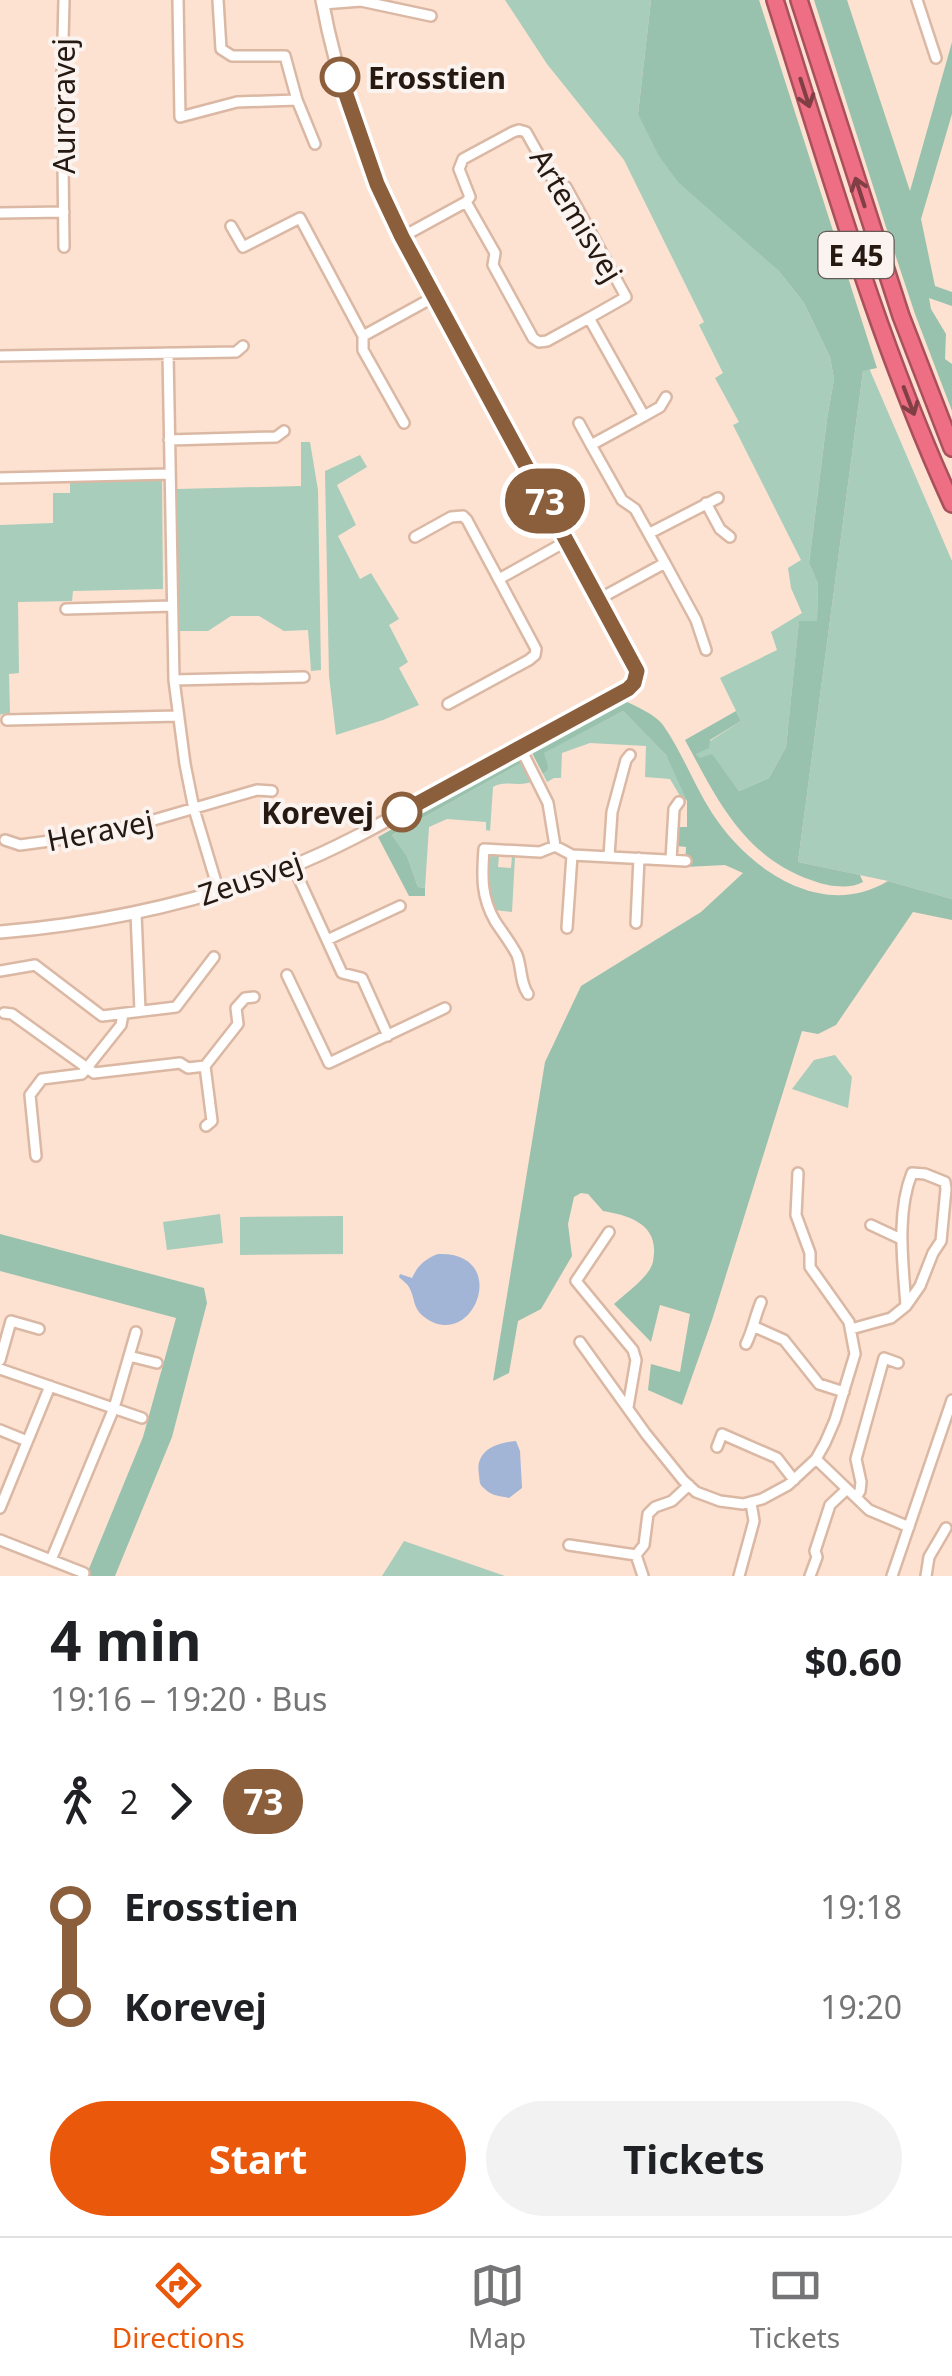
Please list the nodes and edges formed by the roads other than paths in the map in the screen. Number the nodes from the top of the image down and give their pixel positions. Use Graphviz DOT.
graph roads {
  1 [pos="64,0"];
  2 [pos="178,0"];
  3 [pos="218,0"];
  4 [pos="776,0"];
  5 [pos="799,0"];
  6 [pos="917,0"];
  7 [pos="322,2"];
  8 [pos="431,16"];
  9 [pos="936,58"];
  10 [pos="297,100"];
  11 [pos="314,144"];
  12 [pos="466,202"];
  13 [pos="64,212"];
  14 [pos="0,213"];
  15 [pos="231,226"];
  16 [pos="402,237"];
  17 [pos="64,247"];
  18 [pos="434,297"];
  19 [pos="589,318"];
  20 [pos="364,336"];
  21 [pos="243,346"];
  22 [pos="168,353"];
  23 [pos="0,356"];
  24 [pos="666,397"];
  25 [pos="644,416"];
  26 [pos="404,423"];
  27 [pos="579,423"];
  28 [pos="284,431"];
  29 [pos="169,440"];
  30 [pos="591,445"];
  31 [pos="952,448"];
  32 [pos="170,474"];
  33 [pos="0,478"];
  34 [pos="718,498"];
  35 [pos="706,503"];
  36 [pos="952,504"];
  37 [pos="650,533"];
  38 [pos="415,537"];
  39 [pos="730,537"];
  40 [pos="567,541"];
  41 [pos="665,563"];
  42 [pos="499,579"];
  43 [pos="599,598"];
  44 [pos="172,606"];
  45 [pos="66,609"];
  46 [pos="706,650"];
  47 [pos="304,676"];
  48 [pos="174,680"];
  49 [pos="448,704"];
  50 [pos="178,716"];
  51 [pos="7,720"];
  52 [pos="520,747"];
  53 [pos="630,755"];
  54 [pos="272,791"];
  55 [pos="679,802"];
  56 [pos="194,809"];
  57 [pos="4,840"];
  58 [pos="555,846"];
  59 [pos="572,854"];
  60 [pos="609,856"];
  61 [pos="639,858"];
  62 [pos="671,860"];
  63 [pos="686,861"];
  64 [pos="293,866"];
  65 [pos="219,892"];
  66 [pos="400,906"];
  67 [pos="136,914"];
  68 [pos="636,923"];
  69 [pos="567,928"];
  70 [pos="0,932"];
  71 [pos="327,940"];
  72 [pos="214,957"];
  73 [pos="0,971"];
  74 [pos="287,975"];
  75 [pos="528,994"];
  76 [pos="254,997"];
  77 [pos="444,1008"];
  78 [pos="140,1012"];
  79 [pos="4,1013"];
  80 [pos="123,1014"];
  81 [pos="388,1036"];
  82 [pos="205,1066"];
  83 [pos="87,1068"];
  84 [pos="206,1126"];
  85 [pos="36,1156"];
  86 [pos="798,1173"];
  87 [pos="871,1225"];
  88 [pos="609,1232"];
  89 [pos="901,1239"];
  90 [pos="761,1302"];
  91 [pos="906,1306"];
  92 [pos="6,1319"];
  93 [pos="754,1327"];
  94 [pos="40,1329"];
  95 [pos="851,1329"];
  96 [pos="136,1332"];
  97 [pos="580,1342"];
  98 [pos="746,1344"];
  99 [pos="871,1354"];
  100 [pos="130,1356"];
  101 [pos="884,1358"];
  102 [pos="0,1360"];
  103 [pos="157,1363"];
  104 [pos="898,1363"];
  105 [pos="0,1369"];
  106 [pos="50,1386"];
  107 [pos="844,1392"];
  108 [pos="952,1400"];
  109 [pos="628,1407"];
  110 [pos="114,1408"];
  111 [pos="142,1418"];
  112 [pos="0,1430"];
  113 [pos="28,1442"];
  114 [pos="716,1447"];
  115 [pos="816,1459"];
  116 [pos="794,1480"];
  117 [pos="689,1485"];
  118 [pos="847,1489"];
  119 [pos="856,1497"];
  120 [pos="750,1502"];
  121 [pos="0,1508"];
  122 [pos="909,1527"];
  123 [pos="946,1528"];
  124 [pos="0,1540"];
  125 [pos="568,1545"];
  126 [pos="636,1555"];
  127 [pos="52,1560"];
  128 [pos="84,1574"];
  129 [pos="643,1576"];
  130 [pos="740,1576"];
  131 [pos="810,1576"];
  132 [pos="892,1576"];
  133 [pos="926,1576"];
  1 -- 13 [label="street, Auroravej"];
  2 -- 10 [label="street"];
  3 -- 10 [label="street"];
  4 -- 36 [label="highway, E 45, one-way"];
  31 -- 5 [label="highway, E 45, one-way"];
  6 -- 9 [label="street"];
  7 -- 8 [label="street"];
  7 -- 16 [label="street"];
  10 -- 11 [label="street"];
  12 -- 16 [label="street"];
  12 -- 19 [label="street, Artemisvej"];
  12 -- 19 [label="street, Artemisvej"];
  13 -- 14 [label="street, Auroravej"];
  13 -- 17 [label="street, Auroravej"];
  15 -- 20 [label="street"];
  16 -- 18 [label="street"];
  18 -- 20 [label="street"];
  18 -- 40 [label="street"];
  19 -- 25 [label="street, Artemisvej"];
  20 -- 26 [label="street"];
  21 -- 22 [label="street"];
  22 -- 23 [label="street"];
  22 -- 29 [label="street, Heravej"];
  24 -- 25 [label="street"];
  25 -- 30 [label="street"];
  27 -- 30 [label="street"];
  28 -- 29 [label="street"];
  29 -- 32 [label="street, Heravej"];
  30 -- 37 [label="street"];
  32 -- 33 [label="street"];
  32 -- 44 [label="street, Heravej"];
  34 -- 35 [label="street"];
  35 -- 37 [label="street"];
  35 -- 39 [label="street"];
  37 -- 41 [label="street"];
  38 -- 42 [label="street"];
  40 -- 42 [label="street"];
  40 -- 43 [label="street"];
  41 -- 43 [label="street"];
  41 -- 46 [label="street"];
  42 -- 49 [label="street"];
  43 -- 52 [label="street, Zeusvej"];
  44 -- 45 [label="street"];
  44 -- 48 [label="street, Heravej"];
  47 -- 48 [label="street"];
  48 -- 50 [label="street, Heravej"];
  50 -- 51 [label="street"];
  50 -- 56 [label="street, Heravej"];
  52 -- 58 [label="street"];
  52 -- 64 [label="street, Zeusvej"];
  53 -- 60 [label="street"];
  54 -- 56 [label="street, Heravej"];
  55 -- 62 [label="street"];
  56 -- 57 [label="street, Heravej"];
  56 -- 65 [label="street, Heravej"];
  58 -- 59 [label="street"];
  58 -- 75 [label="street"];
  59 -- 60 [label="street"];
  59 -- 69 [label="street"];
  60 -- 61 [label="street"];
  61 -- 62 [label="street"];
  61 -- 68 [label="street"];
  62 -- 63 [label="street"];
  64 -- 65 [label="street, Zeusvej"];
  64 -- 71 [label="street"];
  65 -- 67 [label="street, Zeusvej"];
  66 -- 71 [label="street"];
  67 -- 70 [label="street, Zeusvej"];
  67 -- 78 [label="street"];
  71 -- 81 [label="street"];
  72 -- 78 [label="street"];
  73 -- 80 [label="street"];
  74 -- 81 [label="street"];
  76 -- 82 [label="street"];
  77 -- 81 [label="street"];
  78 -- 80 [label="street"];
  79 -- 83 [label="street"];
  80 -- 83 [label="street"];
  82 -- 83 [label="street"];
  82 -- 84 [label="street"];
  83 -- 85 [label="street"];
  86 -- 95 [label="street"];
  87 -- 89 [label="street"];
  88 -- 109 [label="street"];
  89 -- 91 [label="street"];
  89 -- 91 [label="street"];
  90 -- 93 [label="street"];
  91 -- 95 [label="street"];
  92 -- 94 [label="street"];
  92 -- 102 [label="street"];
  93 -- 98 [label="street"];
  93 -- 107 [label="street"];
  95 -- 107 [label="street"];
  96 -- 100 [label="street"];
  97 -- 109 [label="street"];
  99 -- 101 [label="street"];
  100 -- 103 [label="street"];
  100 -- 110 [label="street"];
  101 -- 104 [label="street"];
  101 -- 119 [label="street"];
  105 -- 106 [label="street"];
  106 -- 110 [label="street"];
  106 -- 113 [label="street"];
  107 -- 115 [label="street"];
  108 -- 122 [label="street"];
  109 -- 117 [label="street"];
  110 -- 111 [label="street"];
  110 -- 127 [label="street"];
  112 -- 113 [label="street"];
  113 -- 121 [label="street"];
  114 -- 116 [label="street"];
  115 -- 116 [label="street"];
  115 -- 118 [label="street"];
  116 -- 120 [label="street"];
  117 -- 120 [label="street"];
  117 -- 126 [label="street"];
  118 -- 119 [label="street"];
  118 -- 131 [label="street"];
  119 -- 122 [label="street"];
  120 -- 130 [label="street"];
  122 -- 132 [label="street"];
  123 -- 133 [label="street"];
  124 -- 127 [label="street"];
  125 -- 126 [label="street"];
  126 -- 129 [label="street"];
  127 -- 128 [label="street"];
}
